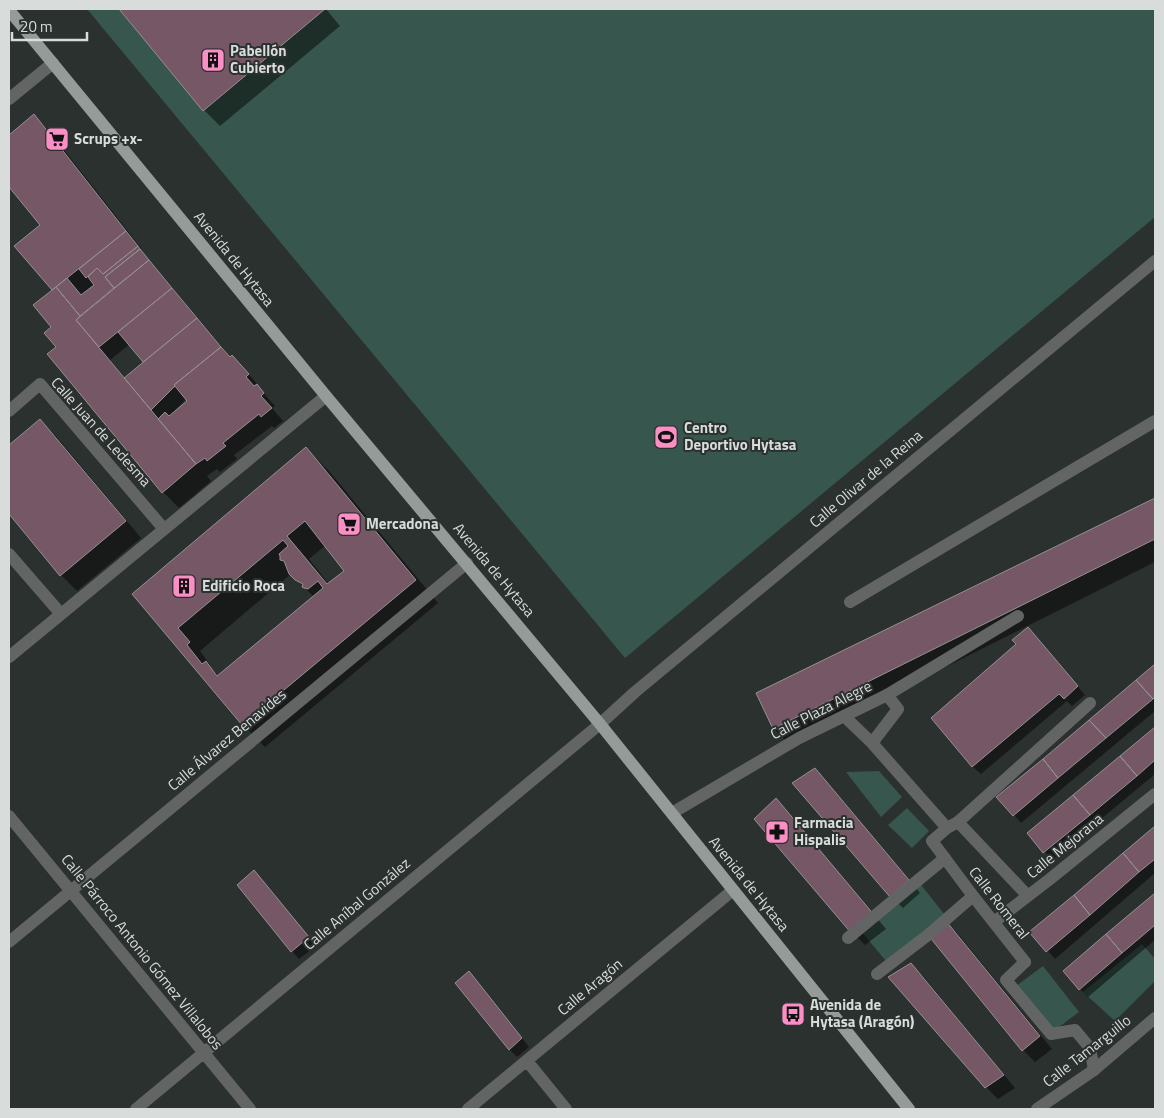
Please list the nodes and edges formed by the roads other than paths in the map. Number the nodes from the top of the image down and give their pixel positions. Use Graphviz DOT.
graph roads {
  1 [pos="9,10"];
  2 [pos="52,63"];
  3 [pos="9,100"];
  4 [pos="1155,261"];
  5 [pos="326,396"];
  6 [pos="9,411"];
  7 [pos="1155,420"];
  8 [pos="164,529"];
  9 [pos="9,554"];
  10 [pos="467,563"];
  11 [pos="850,602"];
  12 [pos="61,614"];
  13 [pos="1018,616"];
  14 [pos="9,657"];
  15 [pos="887,695"];
  16 [pos="1090,703"];
  17 [pos="844,716"];
  18 [pos="600,724"];
  19 [pos="872,743"];
  20 [pos="1155,794"];
  21 [pos="672,813"];
  22 [pos="9,816"];
  23 [pos="958,822"];
  24 [pos="947,828"];
  25 [pos="945,858"];
  26 [pos="733,890"];
  27 [pos="70,891"];
  28 [pos="973,896"];
  29 [pos="1028,896"];
  30 [pos="994,922"];
  31 [pos="848,938"];
  32 [pos="9,942"];
  33 [pos="877,974"];
  34 [pos="1155,1018"];
  35 [pos="203,1053"];
  36 [pos="527,1061"];
  37 [pos="1094,1070"];
  38 [pos="136,1109"];
  39 [pos="250,1109"];
  40 [pos="468,1109"];
  41 [pos="566,1109"];
  42 [pos="909,1109"];
  43 [pos="1037,1109"];
  1 -- 2 [label="main road, Avenida de Hytasa"];
  2 -- 3 [label="street"];
  2 -- 5 [label="main road, Avenida de Hytasa"];
  4 -- 18 [label="street, Calle Olivar de la Reina"];
  5 -- 8 [label="street"];
  5 -- 10 [label="main road, Avenida de Hytasa"];
  6 -- 8 [label="street, Calle Juan de Ledesma"];
  7 -- 11 [label="street"];
  8 -- 12 [label="street"];
  9 -- 12 [label="street"];
  10 -- 18 [label="main road, Avenida de Hytasa"];
  10 -- 27 [label="street, Calle Álvarez Benavides"];
  12 -- 14 [label="street"];
  13 -- 15 [label="street"];
  15 -- 17 [label="street, Calle Plaza Alegre"];
  15 -- 19 [label="street, Calle Plaza Alegre"];
  16 -- 23 [label="street"];
  17 -- 19 [label="street"];
  17 -- 21 [label="street, Calle Plaza Alegre"];
  18 -- 21 [label="main road, Avenida de Hytasa"];
  18 -- 35 [label="street, Calle Aníbal González"];
  19 -- 24 [label="street"];
  20 -- 29 [label="street, Calle Mejorana"];
  21 -- 26 [label="main road, Avenida de Hytasa"];
  22 -- 27 [label="street, Calle Párroco Antonio Gómez Villalobos"];
  23 -- 24 [label="street"];
  23 -- 29 [label="street"];
  24 -- 25 [label="street, Calle Romeral"];
  25 -- 28 [label="street, Calle Romeral"];
  25 -- 31 [label="street"];
  26 -- 36 [label="street, Calle Aragón"];
  26 -- 42 [label="main road, Avenida de Hytasa"];
  27 -- 32 [label="street, Calle Álvarez Benavides"];
  27 -- 35 [label="street, Calle Párroco Antonio Gómez Villalobos"];
  28 -- 30 [label="street, Calle Romeral"];
  28 -- 33 [label="street"];
  29 -- 30 [label="street, Calle Mejorana"];
  30 -- 37 [label="street, Calle Romeral"];
  34 -- 37 [label="street, Calle Tamarguillo"];
  35 -- 38 [label="street, Calle Aníbal González"];
  35 -- 39 [label="street, Calle Párroco Antonio Gómez Villalobos"];
  36 -- 40 [label="street, Calle Aragón"];
  36 -- 41 [label="street"];
  37 -- 43 [label="street, Calle Tamarguillo"];
}
